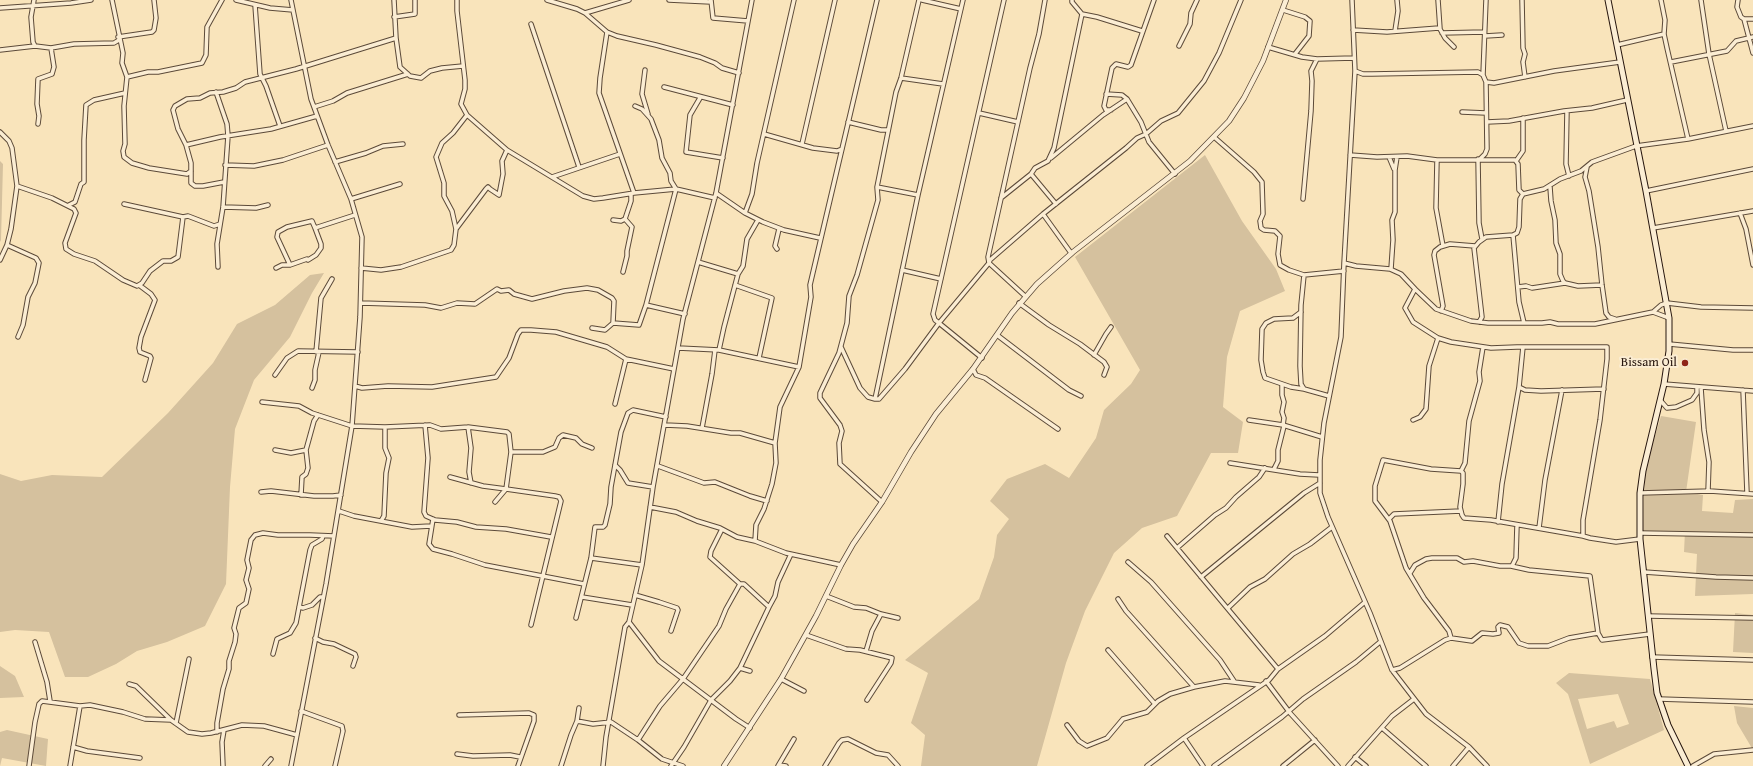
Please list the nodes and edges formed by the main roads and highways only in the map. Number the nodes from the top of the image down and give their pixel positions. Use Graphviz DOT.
graph roads {
  1 [pos="1608,0"];
  2 [pos="1688,766"];
  1 -- 2 [label="main road"];
}
